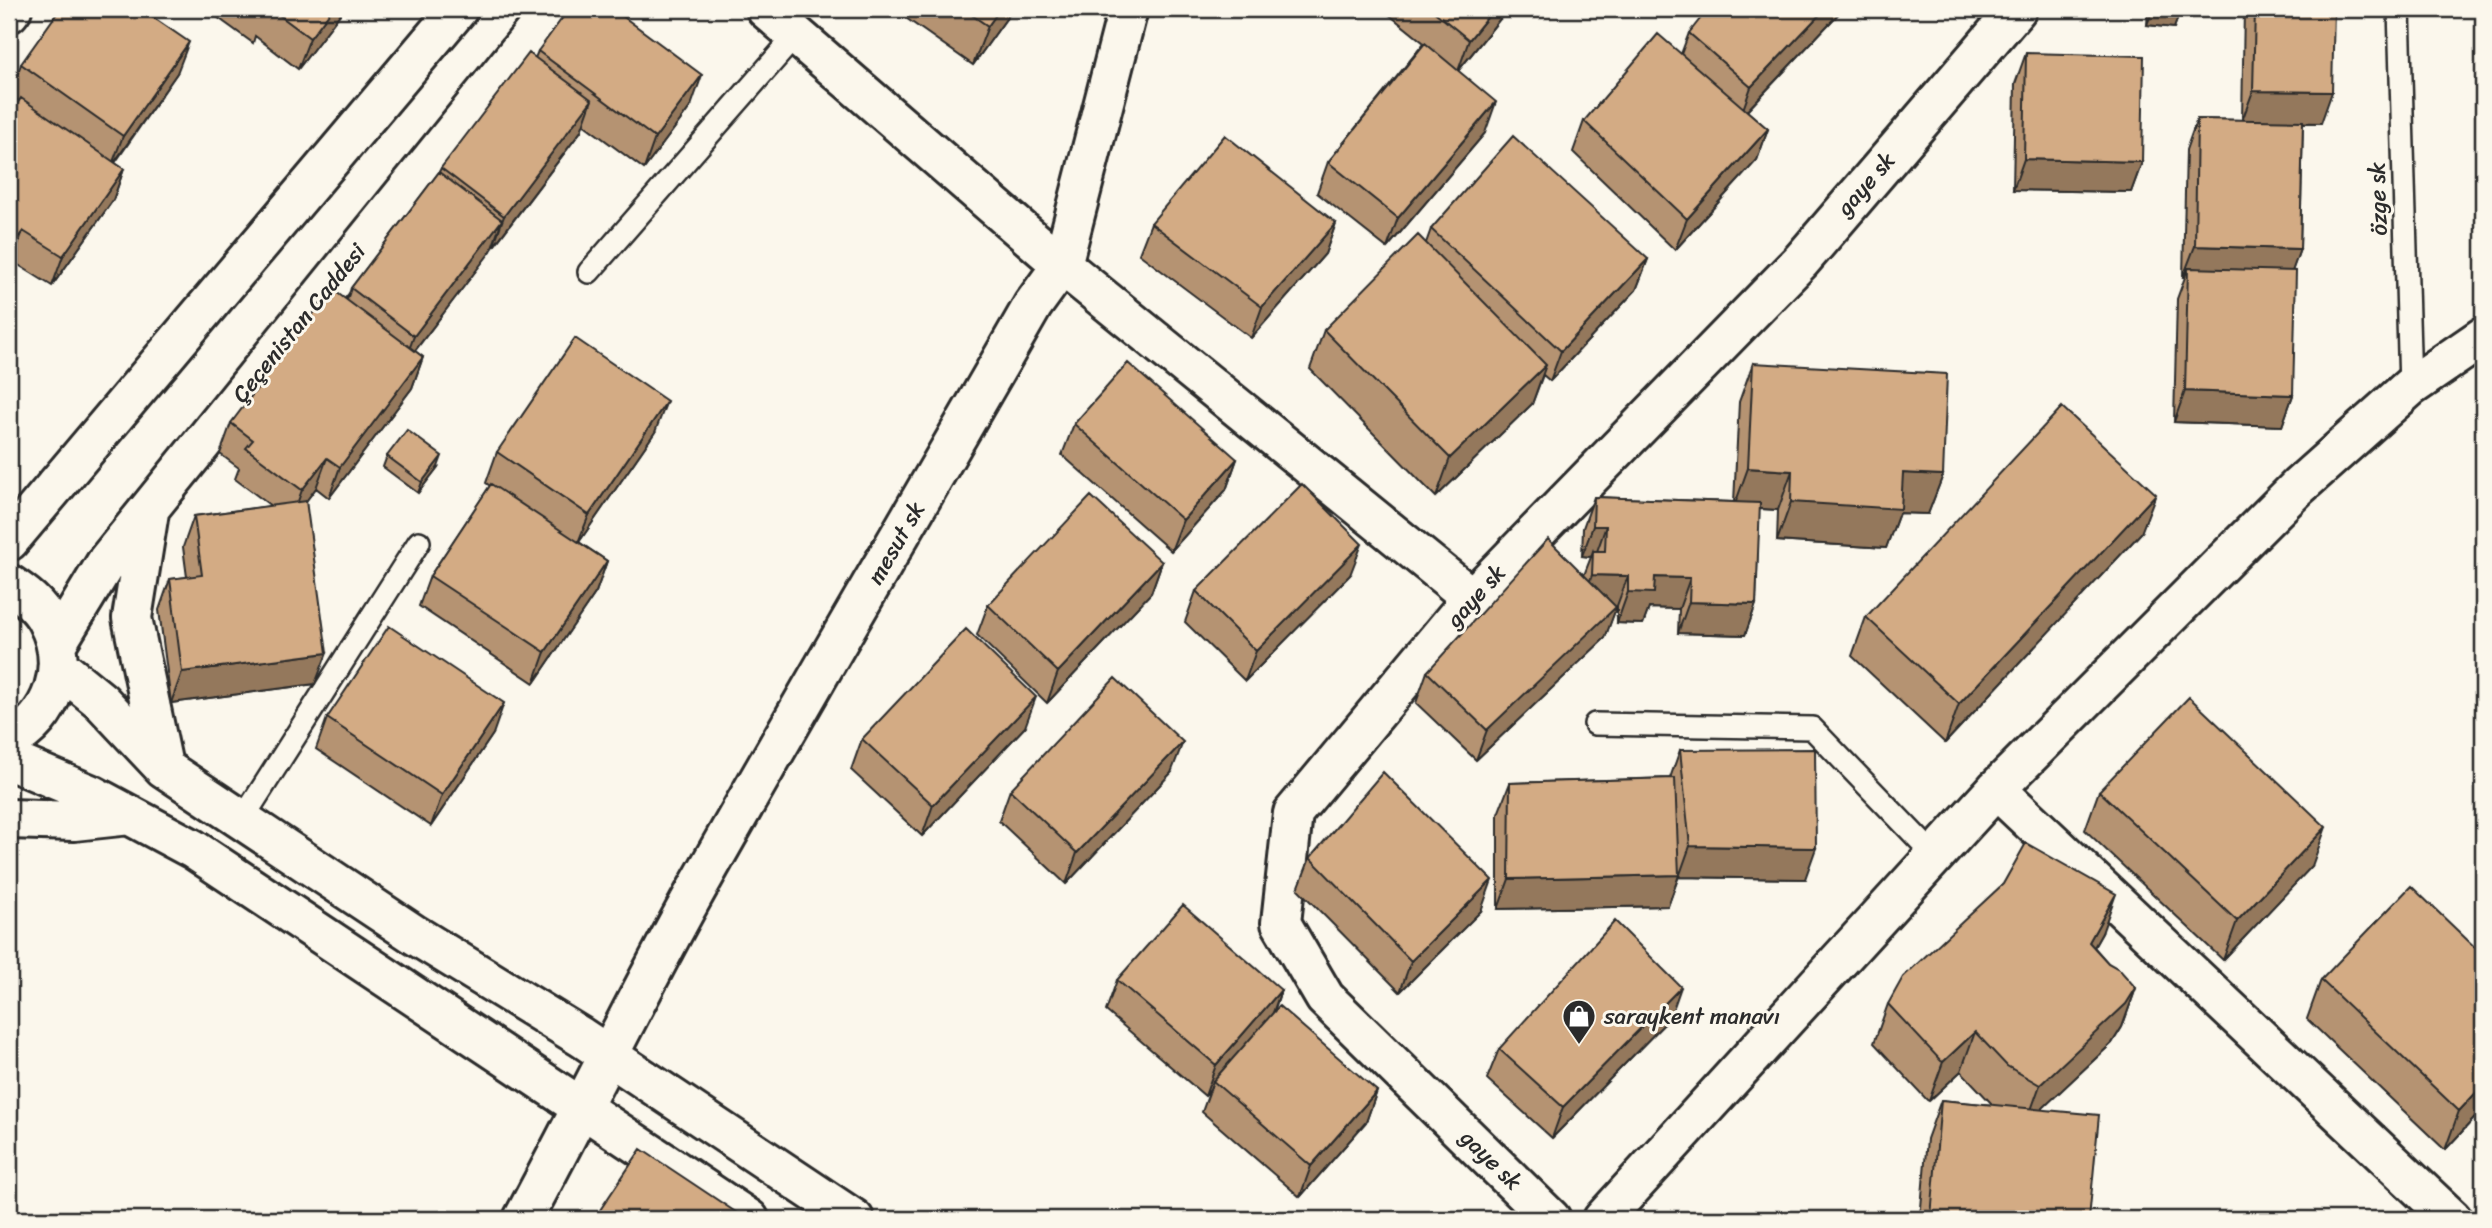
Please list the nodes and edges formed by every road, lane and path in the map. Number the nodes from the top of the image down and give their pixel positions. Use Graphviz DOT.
graph roads {
  1 [pos="458,9"];
  2 [pos="553,9"];
  3 [pos="766,9"];
  4 [pos="1128,9"];
  5 [pos="2017,9"];
  6 [pos="2399,9"];
  7 [pos="796,35"];
  8 [pos="1062,265"];
  9 [pos="589,272"];
  10 [pos="2483,337"];
  11 [pos="2410,387"];
  12 [pos="55,484"];
  13 [pos="150,508"];
  14 [pos="9,522"];
  15 [pos="9,541"];
  16 [pos="419,542"];
  17 [pos="9,584"];
  18 [pos="1472,598"];
  19 [pos="57,656"];
  20 [pos="1595,724"];
  21 [pos="9,741"];
  22 [pos="9,760"];
  23 [pos="164,768"];
  24 [pos="1996,789"];
  25 [pos="130,815"];
  26 [pos="9,819"];
  27 [pos="242,820"];
  28 [pos="1935,856"];
  29 [pos="607,1055"];
  30 [pos="583,1108"];
  31 [pos="523,1219"];
  32 [pos="749,1219"];
  33 [pos="854,1219"];
  34 [pos="1551,1219"];
  35 [pos="1603,1219"];
  36 [pos="2452,1219"];
  1 -- 12 [label="street"];
  2 -- 13 [label="street, Çeçenistan Caddesi"];
  3 -- 7 [label="street"];
  4 -- 8 [label="street, mesut sk"];
  5 -- 18 [label="street, gaye sk"];
  6 -- 11 [label="lane, özge sk"];
  7 -- 8 [label="street"];
  7 -- 9 [label="lane"];
  8 -- 18 [label="street"];
  8 -- 29 [label="street, mesut sk"];
  10 -- 11 [label="street"];
  11 -- 24 [label="street"];
  12 -- 14 [label="street"];
  12 -- 15 [label="street"];
  13 -- 19 [label="street, Çeçenistan Caddesi"];
  13 -- 23 [label="street"];
  16 -- 27 [label="lane"];
  17 -- 19 [label="street"];
  18 -- 34 [label="street, gaye sk"];
  19 -- 21 [label="street, Çeçenistan Caddesi"];
  19 -- 23 [label="street"];
  20 -- 28 [label="lane"];
  22 -- 25 [label="street"];
  23 -- 27 [label="street"];
  24 -- 28 [label="street"];
  24 -- 36 [label="street"];
  25 -- 26 [label="street"];
  25 -- 30 [label="street"];
  27 -- 29 [label="street"];
  28 -- 35 [label="street"];
  29 -- 30 [label="street, mesut sk"];
  29 -- 33 [label="street"];
  30 -- 31 [label="street, mesut sk"];
  30 -- 32 [label="street"];
}
